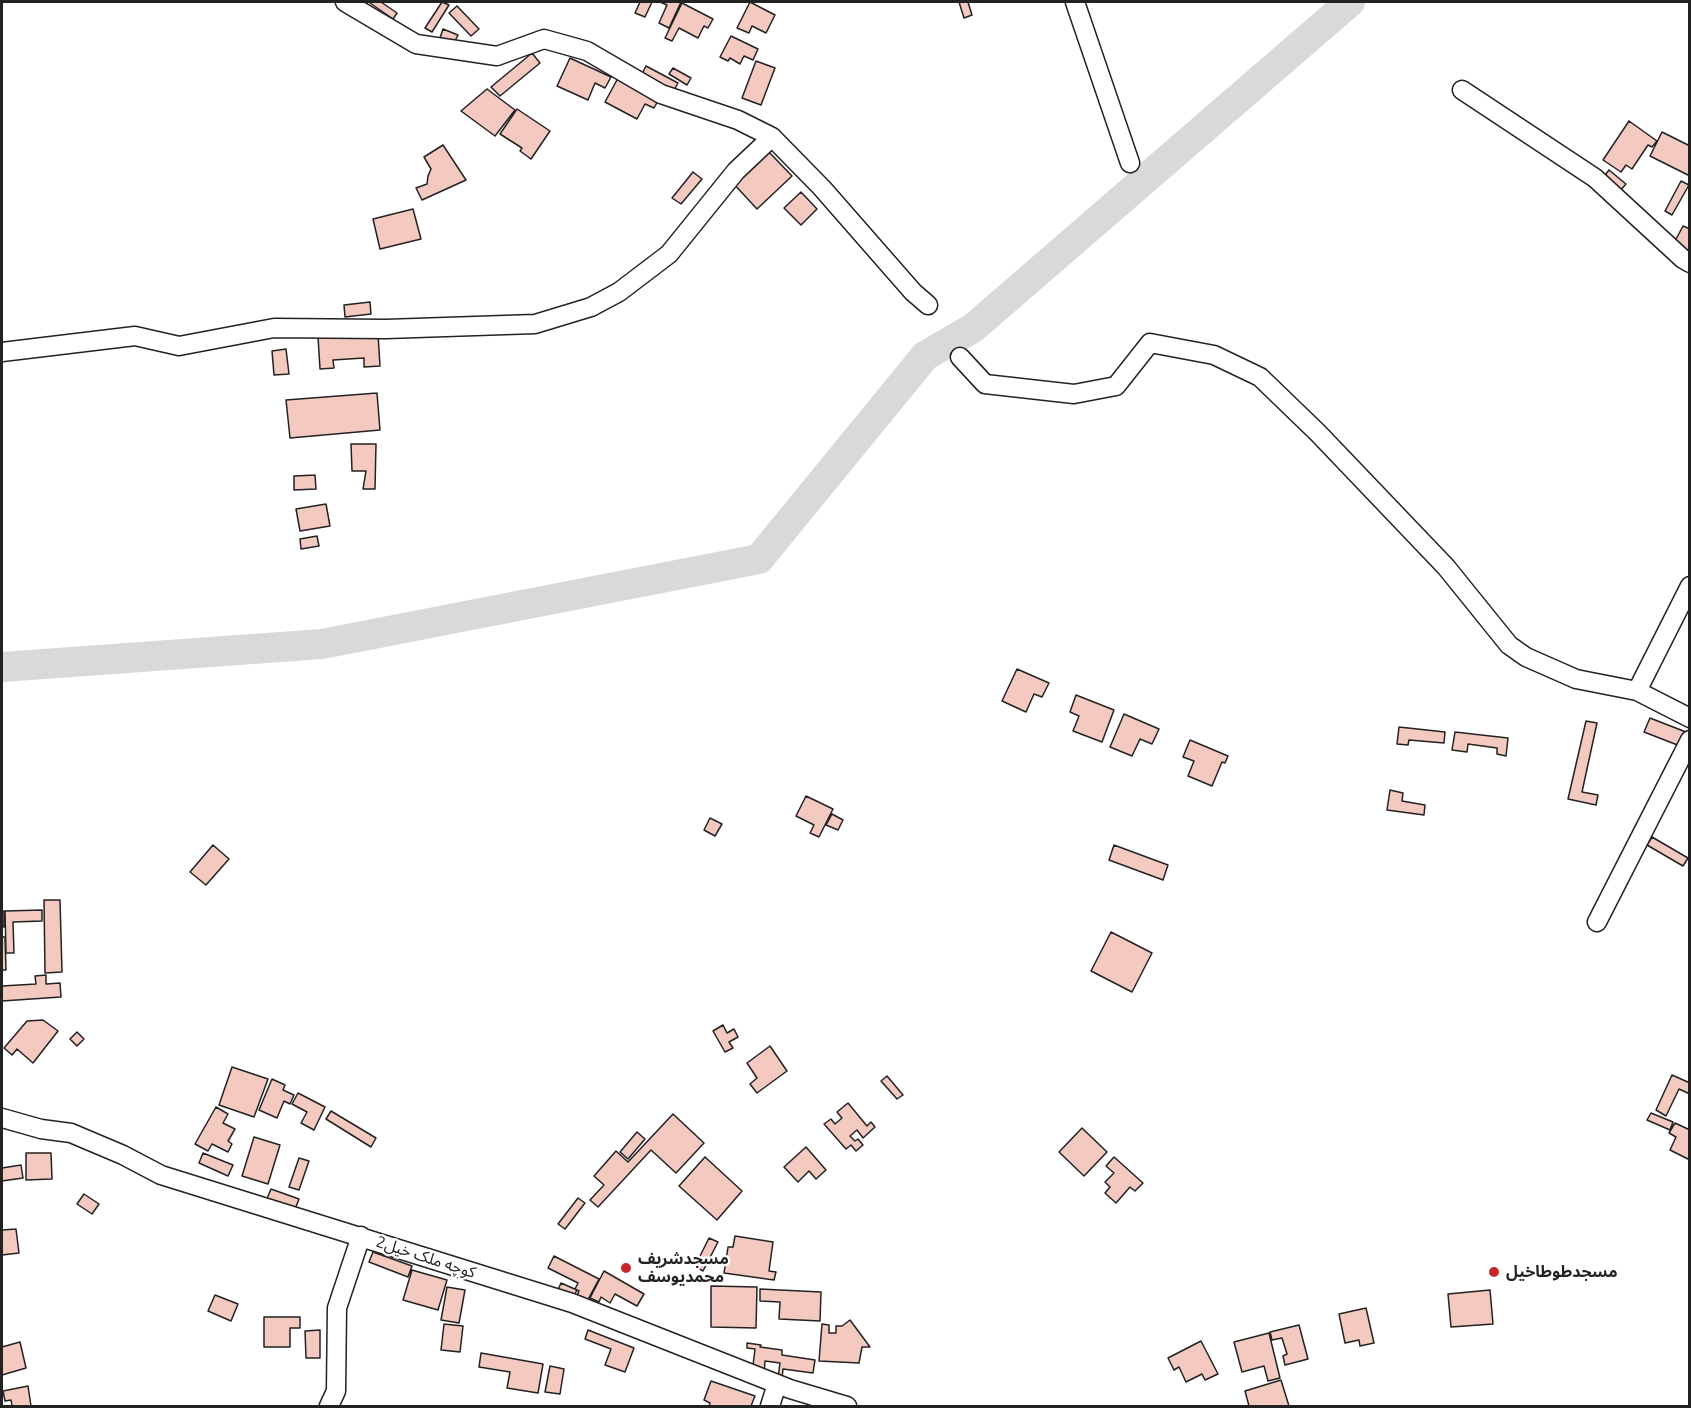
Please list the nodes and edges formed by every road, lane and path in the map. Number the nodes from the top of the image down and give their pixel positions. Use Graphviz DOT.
graph roads {
  1 [pos="345,2"];
  2 [pos="1074,2"];
  3 [pos="1462,90"];
  4 [pos="772,137"];
  5 [pos="1130,163"];
  6 [pos="1689,263"];
  7 [pos="928,305"];
  8 [pos="2,352"];
  9 [pos="960,357"];
  10 [pos="1689,586"];
  11 [pos="1637,691"];
  12 [pos="1689,718"];
  13 [pos="1689,740"];
  14 [pos="1597,922"];
  15 [pos="2,1118"];
  16 [pos="361,1236"];
  17 [pos="777,1384"];
  18 [pos="329,1407"];
  19 [pos="770,1407"];
  20 [pos="847,1407"];
  1 -- 4 [label="street"];
  2 -- 5 [label="street"];
  3 -- 6 [label="street"];
  4 -- 7 [label="street"];
  4 -- 8 [label="street"];
  9 -- 11 [label="street"];
  10 -- 11 [label="street"];
  11 -- 12 [label="street"];
  13 -- 14 [label="street"];
  15 -- 16 [label="street, کوچه ملک خیل2"];
  16 -- 17 [label="street, کوچه ملک خیل2"];
  16 -- 18 [label="street"];
  17 -- 19 [label="street"];
  17 -- 20 [label="street, کوچه ملک خیل2"];
}
